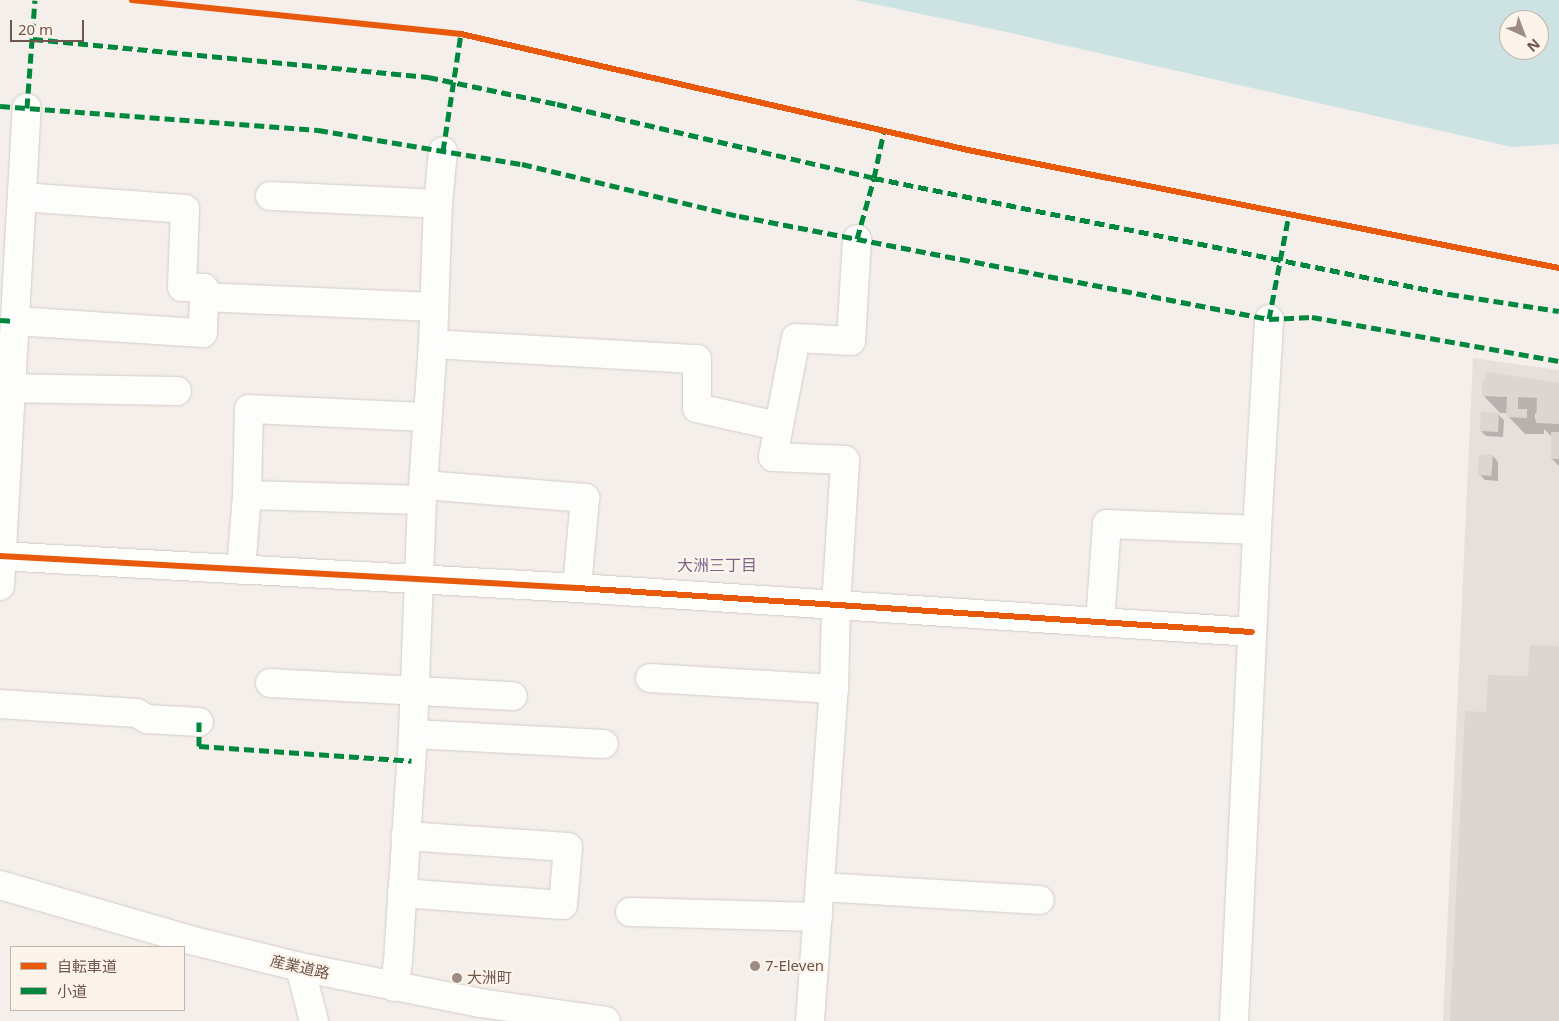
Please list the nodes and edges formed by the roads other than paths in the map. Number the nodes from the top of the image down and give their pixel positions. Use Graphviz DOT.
graph roads {
  1 [pos="27,108"];
  2 [pos="443,151"];
  3 [pos="270,196"];
  4 [pos="22,197"];
  5 [pos="438,204"];
  6 [pos="857,239"];
  7 [pos="204,297"];
  8 [pos="433,307"];
  9 [pos="1269,319"];
  10 [pos="15,321"];
  11 [pos="433,344"];
  12 [pos="6,388"];
  13 [pos="177,391"];
  14 [pos="427,418"];
  15 [pos="777,426"];
  16 [pos="4,459"];
  17 [pos="423,493"];
  18 [pos="247,495"];
  19 [pos="1257,530"];
  20 [pos="1,557"];
  21 [pos="241,570"];
  22 [pos="419,580"];
  23 [pos="0,586"];
  24 [pos="577,588"];
  25 [pos="836,605"];
  26 [pos="1100,622"];
  27 [pos="1252,632"];
  28 [pos="650,678"];
  29 [pos="270,683"];
  30 [pos="834,689"];
  31 [pos="415,692"];
  32 [pos="513,696"];
  33 [pos="0,704"];
  34 [pos="199,722"];
  35 [pos="413,734"];
  36 [pos="604,744"];
  37 [pos="405,836"];
  38 [pos="0,885"];
  39 [pos="820,887"];
  40 [pos="402,893"];
  41 [pos="1040,900"];
  42 [pos="630,912"];
  43 [pos="818,917"];
  44 [pos="300,967"];
  45 [pos="394,987"];
  46 [pos="314,1021"];
  47 [pos="606,1021"];
  48 [pos="810,1021"];
  49 [pos="1234,1021"];
  1 -- 4 [label="street"];
  2 -- 5 [label="street"];
  3 -- 5 [label="street"];
  4 -- 7 [label="street"];
  4 -- 10 [label="street"];
  5 -- 8 [label="street"];
  6 -- 15 [label="street"];
  7 -- 8 [label="street"];
  7 -- 10 [label="street"];
  8 -- 11 [label="street"];
  9 -- 19 [label="street"];
  10 -- 12 [label="street"];
  11 -- 14 [label="street"];
  11 -- 15 [label="street"];
  12 -- 13 [label="street"];
  12 -- 16 [label="street"];
  14 -- 17 [label="street"];
  14 -- 18 [label="street"];
  15 -- 25 [label="street"];
  16 -- 20 [label="street"];
  17 -- 18 [label="street"];
  17 -- 22 [label="street"];
  17 -- 24 [label="street"];
  18 -- 21 [label="street"];
  19 -- 26 [label="street"];
  19 -- 27 [label="street"];
  20 -- 21 [label="street"];
  20 -- 23 [label="street"];
  21 -- 22 [label="street"];
  22 -- 24 [label="street"];
  22 -- 31 [label="street"];
  24 -- 25 [label="street"];
  25 -- 26 [label="street"];
  25 -- 30 [label="street"];
  26 -- 27 [label="street"];
  27 -- 49 [label="street"];
  28 -- 30 [label="street"];
  29 -- 31 [label="street"];
  30 -- 39 [label="street"];
  31 -- 32 [label="street"];
  31 -- 35 [label="street"];
  33 -- 34 [label="street"];
  35 -- 36 [label="street"];
  35 -- 37 [label="street"];
  37 -- 40 [label="street"];
  37 -- 40 [label="street"];
  38 -- 44 [label="street, 産業道路"];
  39 -- 41 [label="street"];
  39 -- 43 [label="street"];
  40 -- 45 [label="street"];
  42 -- 43 [label="street"];
  43 -- 48 [label="street"];
  44 -- 45 [label="street, 産業道路"];
  44 -- 46 [label="street"];
  45 -- 47 [label="street, 産業道路"];
}
